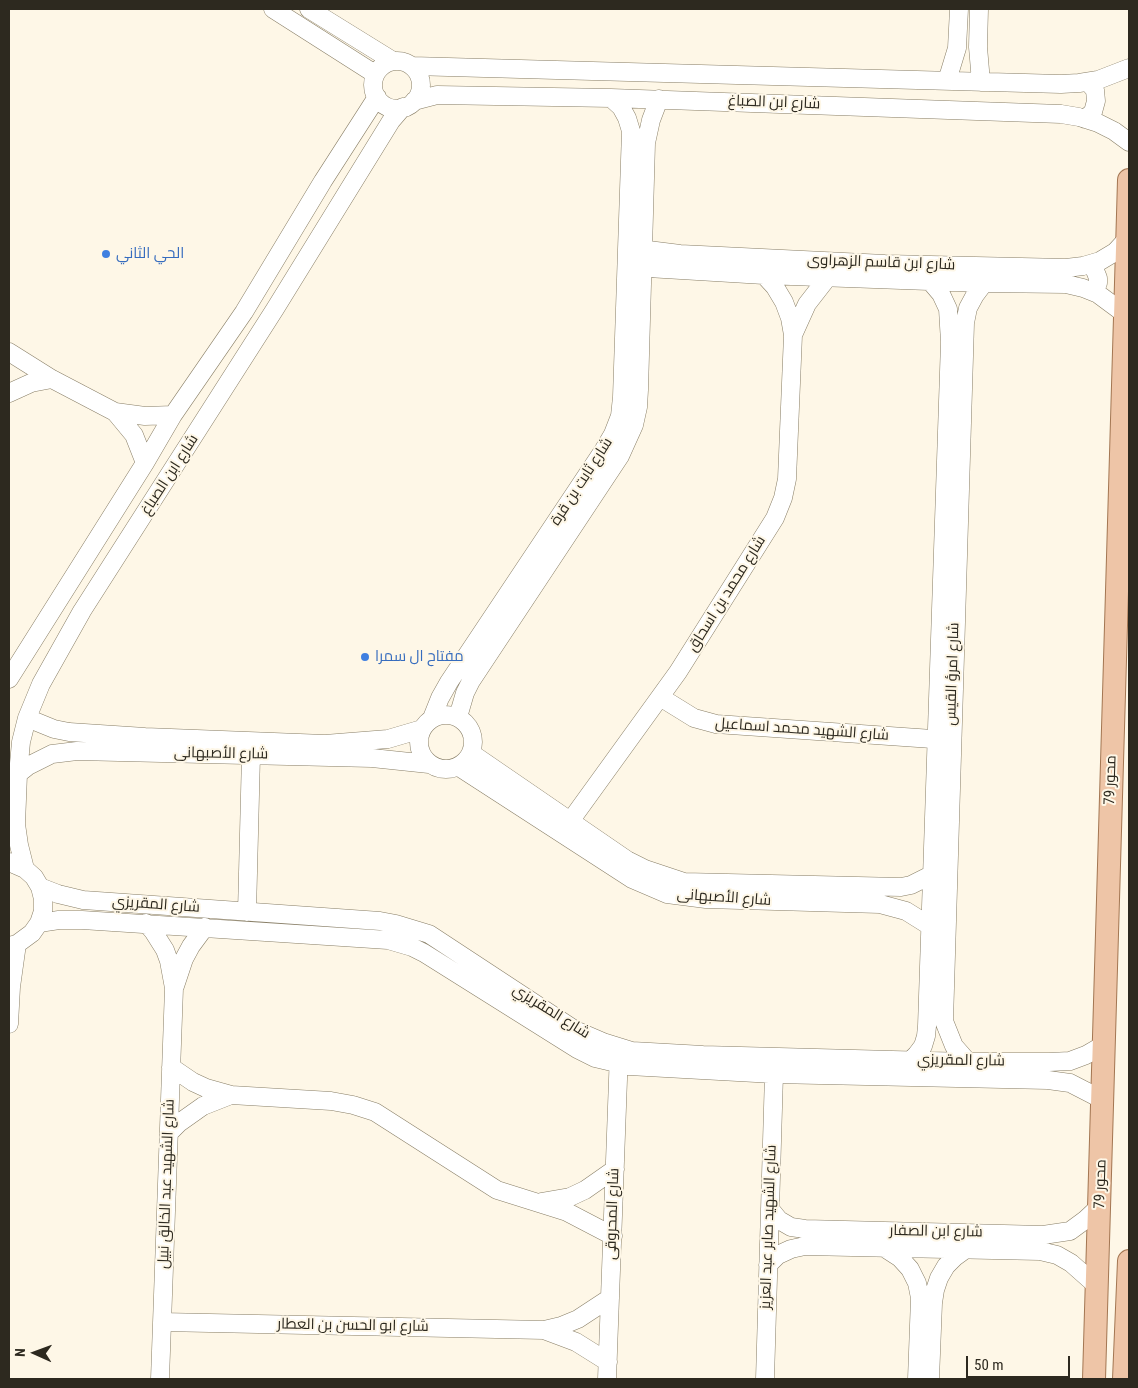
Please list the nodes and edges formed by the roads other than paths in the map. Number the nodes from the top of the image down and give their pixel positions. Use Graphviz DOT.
graph roads {
  1 [pos="273,9"];
  2 [pos="309,9"];
  3 [pos="959,9"];
  4 [pos="979,9"];
  5 [pos="393,61"];
  6 [pos="412,66"];
  7 [pos="1129,68"];
  8 [pos="376,74"];
  9 [pos="948,82"];
  10 [pos="981,82"];
  11 [pos="1088,82"];
  12 [pos="377,97"];
  13 [pos="611,98"];
  14 [pos="659,99"];
  15 [pos="408,104"];
  16 [pos="1084,119"];
  17 [pos="1129,142"];
  18 [pos="1129,180"];
  19 [pos="1128,239"];
  20 [pos="634,248"];
  21 [pos="1090,264"];
  22 [pos="634,267"];
  23 [pos="885,272"];
  24 [pos="764,275"];
  25 [pos="828,277"];
  26 [pos="930,281"];
  27 [pos="984,283"];
  28 [pos="1094,292"];
  29 [pos="1125,314"];
  30 [pos="793,335"];
  31 [pos="9,352"];
  32 [pos="52,379"];
  33 [pos="9,393"];
  34 [pos="115,412"];
  35 [pos="174,415"];
  36 [pos="145,462"];
  37 [pos="543,557"];
  38 [pos="1122,661"];
  39 [pos="9,679"];
  40 [pos="660,697"];
  41 [pos="1129,698"];
  42 [pos="1113,717"];
  43 [pos="27,718"];
  44 [pos="458,718"];
  45 [pos="427,724"];
  46 [pos="943,740"];
  47 [pos="471,752"];
  48 [pos="250,755"];
  49 [pos="429,764"];
  50 [pos="459,766"];
  51 [pos="18,774"];
  52 [pos="570,820"];
  53 [pos="9,862"];
  54 [pos="26,869"];
  55 [pos="931,875"];
  56 [pos="40,887"];
  57 [pos="247,912"];
  58 [pos="39,923"];
  59 [pos="146,923"];
  60 [pos="930,926"];
  61 [pos="205,927"];
  62 [pos="13,945"];
  63 [pos="174,988"];
  64 [pos="9,1024"];
  65 [pos="1105,1044"];
  66 [pos="619,1056"];
  67 [pos="910,1061"];
  68 [pos="968,1062"];
  69 [pos="171,1066"];
  70 [pos="1049,1071"];
  71 [pos="774,1074"];
  72 [pos="231,1095"];
  73 [pos="1103,1100"];
  74 [pos="169,1134"];
  75 [pos="615,1169"];
  76 [pos="538,1203"];
  77 [pos="1100,1206"];
  78 [pos="770,1209"];
  79 [pos="612,1236"];
  80 [pos="883,1239"];
  81 [pos="966,1249"];
  82 [pos="1129,1261"];
  83 [pos="768,1265"];
  84 [pos="1097,1286"];
  85 [pos="610,1298"];
  86 [pos="162,1322"];
  87 [pos="544,1330"];
  88 [pos="608,1371"];
  89 [pos="160,1379"];
  90 [pos="765,1379"];
  91 [pos="917,1379"];
  92 [pos="930,1379"];
  93 [pos="1094,1379"];
  94 [pos="1124,1379"];
  1 -- 8 [label="street"];
  2 -- 5 [label="street"];
  3 -- 9 [label="street"];
  4 -- 10 [label="street"];
  5 -- 6 [label="street"];
  5 -- 8 [label="street"];
  6 -- 9 [label="street, شارع ابن الصباغ"];
  6 -- 15 [label="street"];
  7 -- 11 [label="street, شارع ابن الصباغ"];
  8 -- 12 [label="street"];
  9 -- 10 [label="street, شارع ابن الصباغ"];
  10 -- 11 [label="street, شارع ابن الصباغ"];
  11 -- 16 [label="street"];
  12 -- 15 [label="street"];
  12 -- 35 [label="street, شارع ابن الصباغ"];
  13 -- 14 [label="street, شارع ابن الصباغ"];
  13 -- 15 [label="street, شارع ابن الصباغ"];
  13 -- 20 [label="street, شارع ثابت بن قرة"];
  14 -- 16 [label="street, شارع ابن الصباغ"];
  14 -- 20 [label="street, شارع ثابت بن قرة"];
  15 -- 43 [label="street, شارع ابن الصباغ"];
  16 -- 17 [label="street, شارع ابن الصباغ"];
  18 -- 19 [label="main road, محور 79"];
  19 -- 21 [label="street, شارع ابن قاسم الزهراوى"];
  19 -- 29 [label="main road, محور 79"];
  20 -- 22 [label="street, شارع ثابت بن قرة"];
  20 -- 23 [label="street, شارع ابن قاسم الزهراوى"];
  21 -- 23 [label="street, شارع ابن قاسم الزهراوى"];
  21 -- 28 [label="street"];
  22 -- 24 [label="street, شارع ابن قاسم الزهراوى"];
  22 -- 37 [label="street, شارع ثابت بن قرة"];
  23 -- 25 [label="street, شارع ابن قاسم الزهراوى"];
  23 -- 26 [label="street, شارع ابن قاسم الزهراوى"];
  24 -- 25 [label="street, شارع ابن قاسم الزهراوى"];
  24 -- 30 [label="street, شارع محمد بن اسحاق"];
  25 -- 30 [label="street, شارع محمد بن اسحاق"];
  26 -- 27 [label="street, شارع ابن قاسم الزهراوى"];
  26 -- 46 [label="street, شارع امرؤ القيس"];
  27 -- 28 [label="street, شارع ابن قاسم الزهراوى"];
  27 -- 46 [label="street, شارع امرؤ القيس"];
  28 -- 29 [label="street, شارع ابن قاسم الزهراوى"];
  29 -- 38 [label="main road, محور 79"];
  30 -- 40 [label="street, شارع محمد بن اسحاق"];
  31 -- 32 [label="street"];
  32 -- 33 [label="street"];
  32 -- 34 [label="street"];
  34 -- 35 [label="street"];
  34 -- 36 [label="street"];
  35 -- 36 [label="street, شارع ابن الصباغ"];
  36 -- 39 [label="street, شارع ابن الصباغ"];
  37 -- 44 [label="street, شارع ثابت بن قرة"];
  37 -- 45 [label="street, شارع ثابت بن قرة"];
  38 -- 42 [label="main road, محور 79"];
  40 -- 46 [label="street, شارع الشهيد محمد اسماعيل"];
  40 -- 52 [label="street, شارع محمد بن اسحاق"];
  41 -- 42 [label="main road"];
  42 -- 65 [label="main road, محور 79"];
  43 -- 45 [label="street, شارع الأصبهانى"];
  43 -- 51 [label="street, شارع ابن الصباغ"];
  44 -- 45 [label="street"];
  44 -- 47 [label="street"];
  45 -- 49 [label="street"];
  46 -- 55 [label="street, شارع امرؤ القيس"];
  46 -- 68 [label="street, شارع امرؤ القيس"];
  47 -- 50 [label="street"];
  47 -- 52 [label="street, شارع الأصبهانى"];
  48 -- 49 [label="street, شارع الأصبهانى"];
  48 -- 51 [label="street, شارع الأصبهانى"];
  48 -- 57 [label="street"];
  49 -- 50 [label="street"];
  50 -- 60 [label="street, شارع الأصبهانى"];
  51 -- 54 [label="street, شارع ابن الصباغ"];
  52 -- 55 [label="street, شارع الأصبهانى"];
  53 -- 54 [label="street"];
  54 -- 56 [label="street"];
  55 -- 60 [label="street, شارع امرؤ القيس"];
  56 -- 57 [label="street, شارع المقريزي"];
  56 -- 58 [label="street"];
  57 -- 66 [label="street, شارع المقريزي"];
  58 -- 59 [label="street, شارع المقريزي"];
  58 -- 62 [label="street"];
  59 -- 61 [label="street, شارع المقريزي"];
  59 -- 63 [label="street, شارع الشهيد عبد الخالق نبيل"];
  60 -- 67 [label="street, شارع امرؤ القيس"];
  61 -- 63 [label="street, شارع الشهيد عبد الخالق نبيل"];
  61 -- 66 [label="street, شارع المقريزي"];
  62 -- 64 [label="street"];
  63 -- 69 [label="street, شارع الشهيد عبد الخالق نبيل"];
  65 -- 70 [label="street, شارع المقريزي"];
  65 -- 73 [label="main road, محور 79"];
  66 -- 67 [label="street, شارع المقريزي"];
  66 -- 71 [label="street, شارع المقريزي"];
  66 -- 75 [label="street, شارع المحروقى"];
  67 -- 68 [label="street, شارع المقريزي"];
  68 -- 70 [label="street, شارع المقريزي"];
  69 -- 72 [label="street"];
  69 -- 74 [label="street, شارع الشهيد عبد الخالق نبيل"];
  70 -- 71 [label="street, شارع المقريزي"];
  70 -- 73 [label="street, شارع المقريزي"];
  71 -- 78 [label="street, شارع الشهيد صابر عبد العزيز"];
  72 -- 74 [label="street"];
  72 -- 76 [label="street"];
  73 -- 77 [label="main road, محور 79"];
  74 -- 86 [label="street, شارع الشهيد عبد الخالق نبيل"];
  75 -- 76 [label="street"];
  75 -- 79 [label="street, شارع المحروقى"];
  76 -- 79 [label="street"];
  77 -- 80 [label="street, شارع ابن الصفار"];
  77 -- 84 [label="main road, محور 79"];
  78 -- 80 [label="street, شارع ابن الصفار"];
  78 -- 83 [label="street, شارع الشهيد صابر عبد العزيز"];
  79 -- 85 [label="street, شارع المحروقى"];
  80 -- 81 [label="street, شارع ابن الصفار"];
  80 -- 83 [label="street, شارع ابن الصفار"];
  80 -- 91 [label="street"];
  81 -- 84 [label="street, شارع ابن الصفار"];
  81 -- 92 [label="street"];
  82 -- 94 [label="main road"];
  83 -- 90 [label="street, شارع الشهيد صابر عبد العزيز"];
  84 -- 93 [label="main road, محور 79"];
  85 -- 87 [label="street, شارع ابو الحسن بن العطار"];
  85 -- 88 [label="street, شارع المحروقى"];
  86 -- 87 [label="street, شارع ابو الحسن بن العطار"];
  86 -- 89 [label="street, شارع الشهيد عبد الخالق نبيل"];
  87 -- 88 [label="street, شارع ابو الحسن بن العطار"];
}
